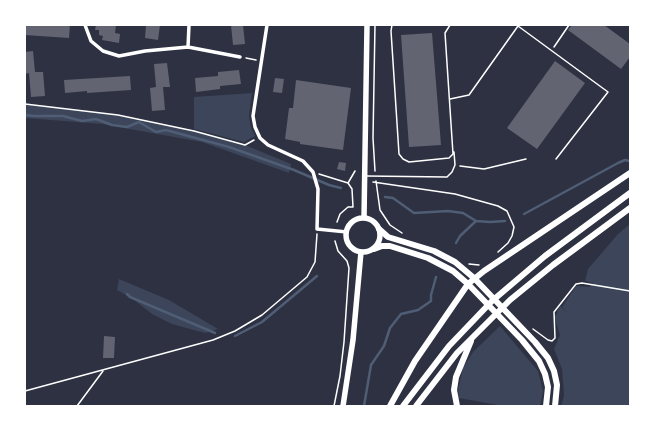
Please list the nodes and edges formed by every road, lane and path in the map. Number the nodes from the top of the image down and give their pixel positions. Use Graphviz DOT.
graph roads {
  1 [pos="85,25"];
  2 [pos="189,25"];
  3 [pos="267,25"];
  4 [pos="367,25"];
  5 [pos="375,25"];
  6 [pos="392,25"];
  7 [pos="450,25"];
  8 [pos="517,26"];
  9 [pos="188,47"];
  10 [pos="240,57"];
  11 [pos="262,61"];
  12 [pos="450,99"];
  13 [pos="25,104"];
  14 [pos="260,138"];
  15 [pos="453,148"];
  16 [pos="526,159"];
  17 [pos="556,159"];
  18 [pos="455,165"];
  19 [pos="355,171"];
  20 [pos="313,172"];
  21 [pos="630,173"];
  22 [pos="364,176"];
  23 [pos="375,176"];
  24 [pos="375,182"];
  25 [pos="348,183"];
  26 [pos="630,193"];
  27 [pos="378,206"];
  28 [pos="630,208"];
  29 [pos="364,218"];
  30 [pos="337,222"];
  31 [pos="317,229"];
  32 [pos="379,229"];
  33 [pos="347,232"];
  34 [pos="335,240"];
  35 [pos="374,249"];
  36 [pos="361,252"];
  37 [pos="493,256"];
  38 [pos="474,278"];
  39 [pos="468,284"];
  40 [pos="630,291"];
  41 [pos="530,326"];
  42 [pos="473,336"];
  43 [pos="104,370"];
  44 [pos="25,391"];
  45 [pos="77,406"];
  46 [pos="334,406"];
  47 [pos="343,406"];
  48 [pos="390,406"];
  49 [pos="403,406"];
  50 [pos="416,406"];
  51 [pos="457,406"];
  52 [pos="546,406"];
  53 [pos="555,406"];
  1 -- 9 [label="street"];
  2 -- 9 [label="street"];
  3 -- 11 [label="street"];
  4 -- 22 [label="main road"];
  5 -- 23 [label="path"];
  6 -- 15 [label="lane"];
  7 -- 12 [label="lane"];
  8 -- 12 [label="lane"];
  8 -- 17 [label="lane"];
  9 -- 10 [label="street"];
  10 -- 11 [label="path"];
  11 -- 14 [label="street"];
  12 -- 15 [label="lane"];
  13 -- 14 [label="path"];
  14 -- 20 [label="street"];
  15 -- 18 [label="lane"];
  16 -- 18 [label="path"];
  18 -- 23 [label="lane"];
  19 -- 25 [label="path"];
  20 -- 25 [label="path"];
  20 -- 31 [label="street"];
  21 -- 38 [label="highway"];
  22 -- 23 [label="lane"];
  22 -- 29 [label="main road"];
  23 -- 24 [label="path"];
  24 -- 27 [label="path"];
  24 -- 37 [label="path"];
  25 -- 30 [label="path"];
  26 -- 49 [label="highway"];
  28 -- 42 [label="highway"];
  29 -- 32 [label="main road"];
  29 -- 33 [label="main road"];
  31 -- 33 [label="street"];
  31 -- 43 [label="path"];
  32 -- 35 [label="main road"];
  32 -- 38 [label="highway"];
  33 -- 36 [label="main road"];
  34 -- 46 [label="path"];
  35 -- 36 [label="main road"];
  35 -- 39 [label="highway"];
  36 -- 47 [label="main road"];
  38 -- 39 [label="highway"];
  38 -- 53 [label="highway"];
  39 -- 48 [label="highway"];
  39 -- 52 [label="highway"];
  40 -- 41 [label="path"];
  42 -- 50 [label="highway"];
  42 -- 51 [label="highway"];
  43 -- 44 [label="path"];
  43 -- 45 [label="path"];
}
